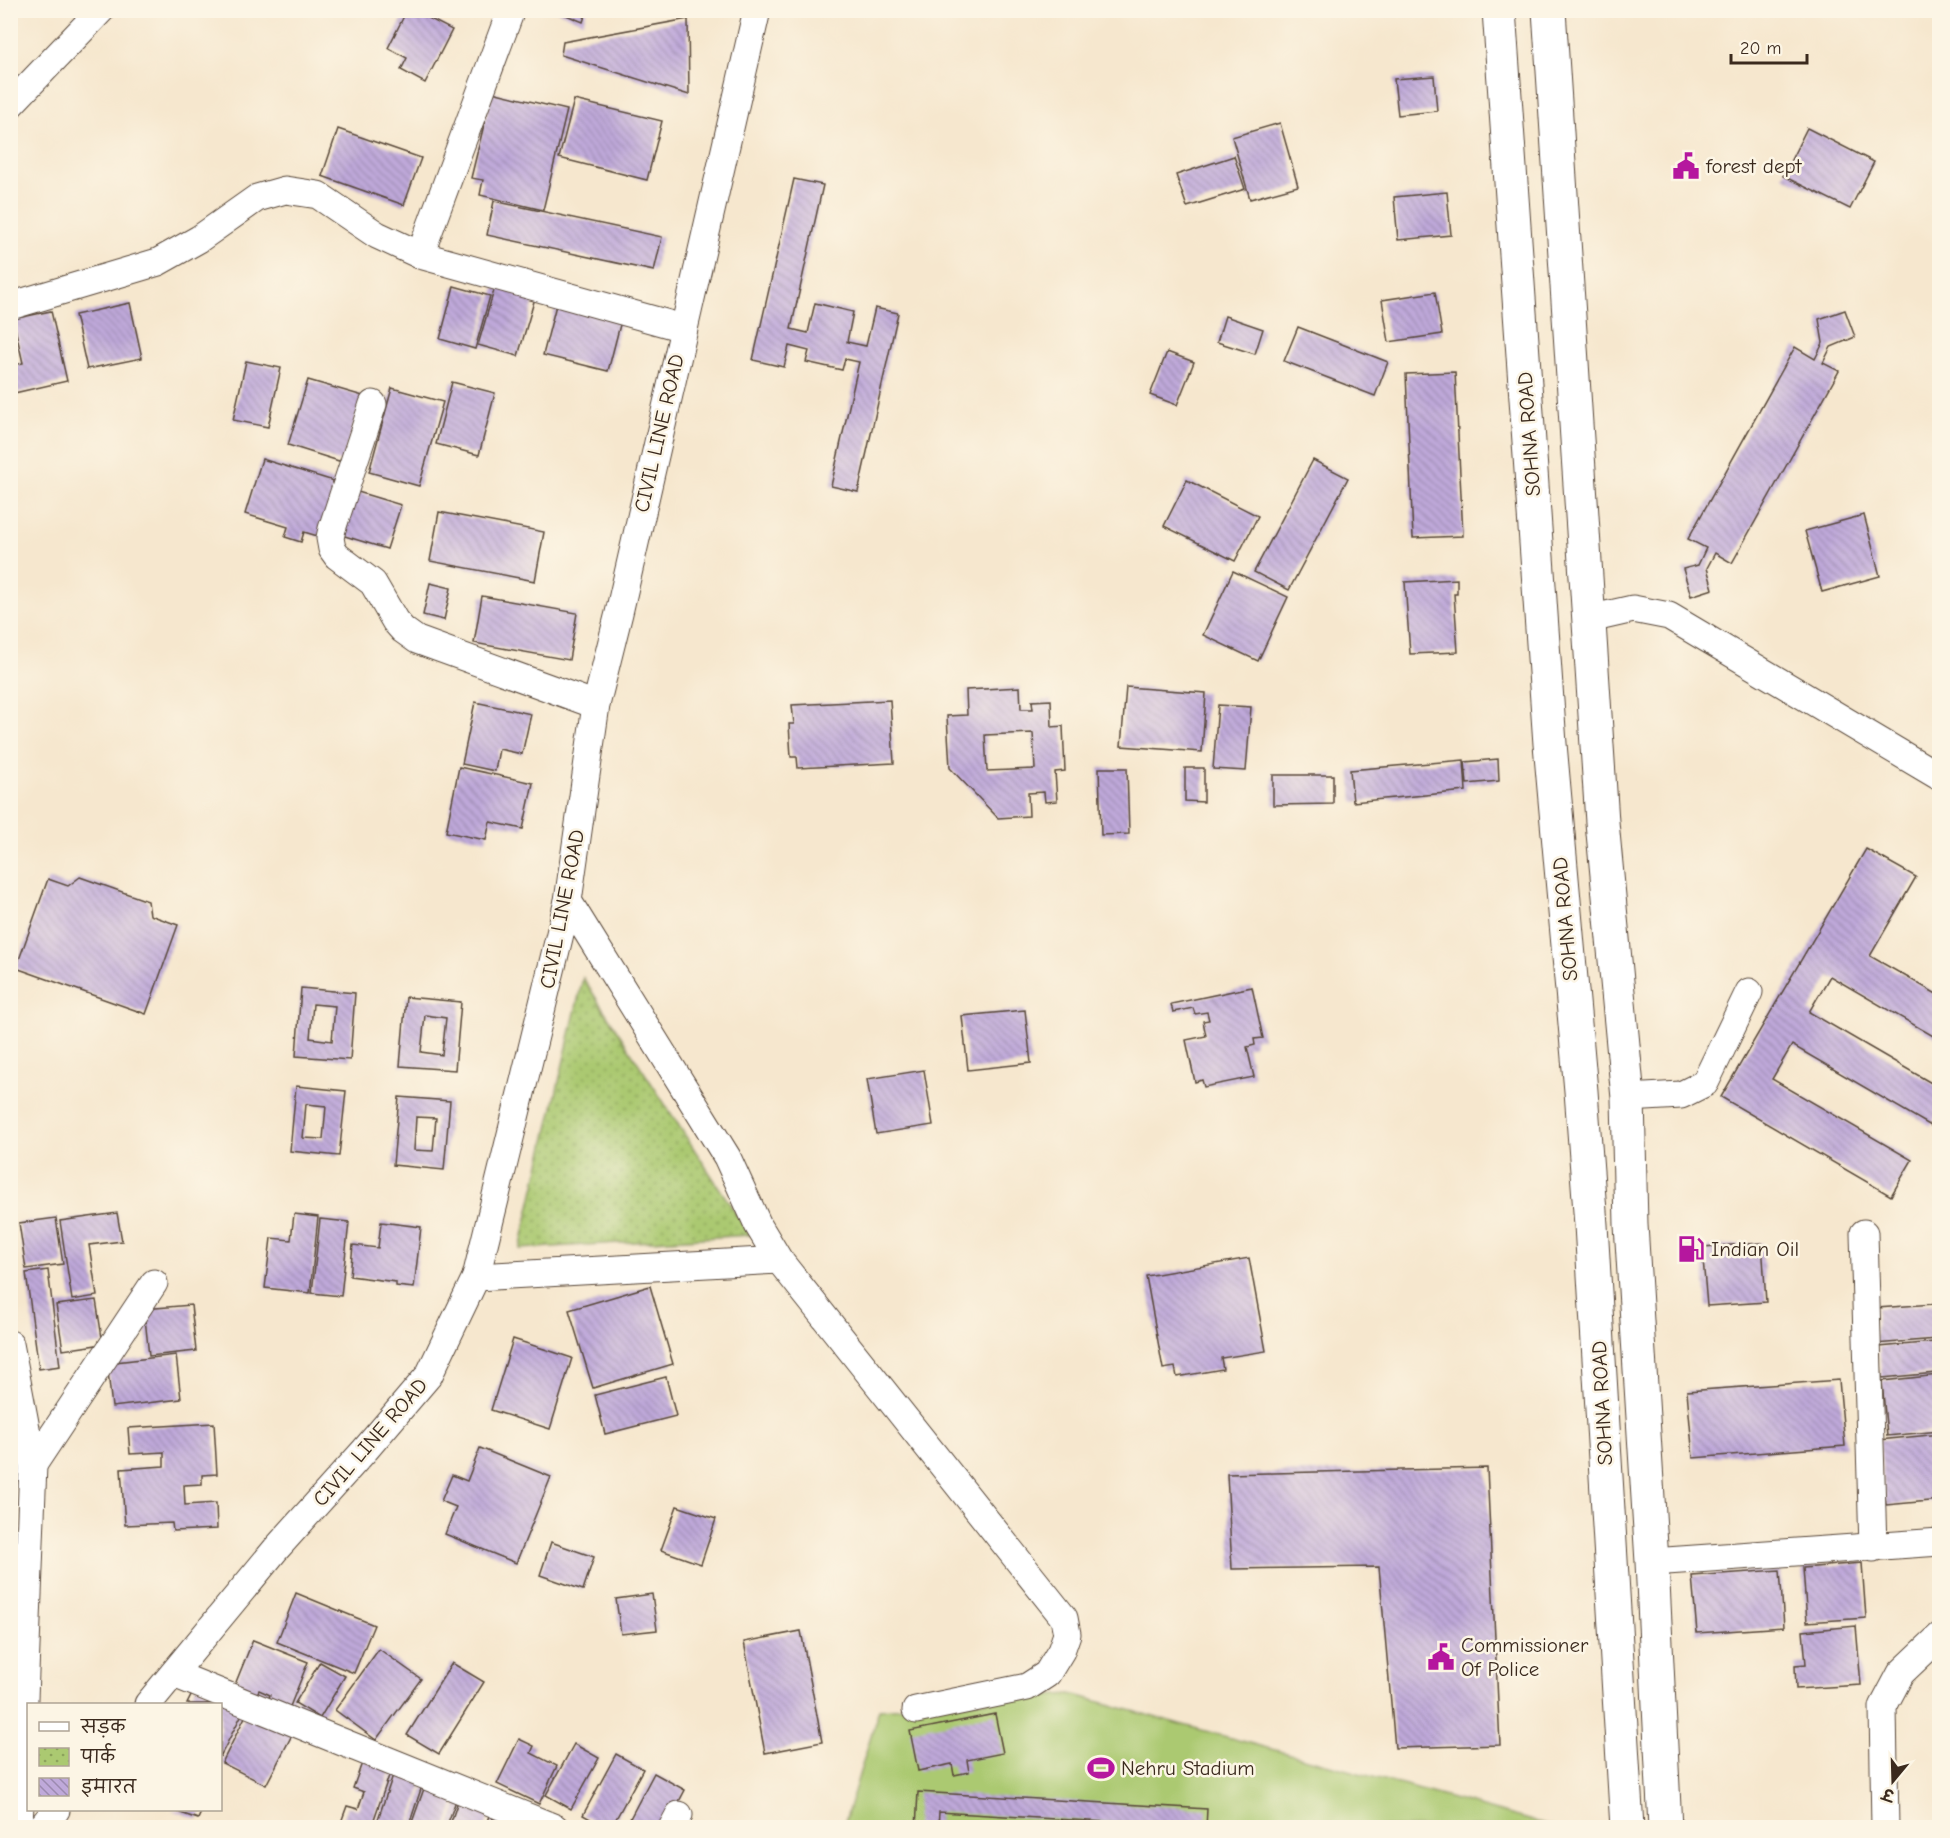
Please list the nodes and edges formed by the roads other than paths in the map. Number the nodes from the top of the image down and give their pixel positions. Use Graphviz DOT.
graph roads {
  1 [pos="101,10"];
  2 [pos="511,10"];
  3 [pos="758,10"];
  4 [pos="1499,10"];
  5 [pos="1549,10"];
  6 [pos="13,96"];
  7 [pos="420,255"];
  8 [pos="10,306"];
  9 [pos="683,328"];
  10 [pos="374,404"];
  11 [pos="1589,619"];
  12 [pos="596,705"];
  13 [pos="1940,777"];
  14 [pos="568,901"];
  15 [pos="1749,992"];
  16 [pos="1628,1098"];
  17 [pos="1864,1233"];
  18 [pos="779,1260"];
  19 [pos="476,1277"];
  20 [pos="154,1283"];
  21 [pos="10,1344"];
  22 [pos="33,1465"];
  23 [pos="1940,1542"];
  24 [pos="1874,1548"];
  25 [pos="1652,1562"];
  26 [pos="1940,1636"];
  27 [pos="174,1674"];
  28 [pos="148,1703"];
  29 [pos="916,1710"];
  30 [pos="1661,1751"];
  31 [pos="1622,1754"];
  32 [pos="54,1811"];
  33 [pos="19,1827"];
  34 [pos="41,1827"];
  35 [pos="555,1827"];
  36 [pos="1627,1827"];
  37 [pos="1665,1827"];
  38 [pos="1885,1827"];
  1 -- 6 [label="street"];
  2 -- 7 [label="street"];
  3 -- 9 [label="street, CIVIL LINE ROAD"];
  4 -- 31 [label="main road, SOHNA ROAD"];
  5 -- 11 [label="main road, SOHNA ROAD"];
  7 -- 8 [label="street"];
  7 -- 9 [label="street"];
  9 -- 12 [label="street, CIVIL LINE ROAD"];
  10 -- 12 [label="street"];
  11 -- 13 [label="street"];
  11 -- 16 [label="main road, SOHNA ROAD"];
  12 -- 14 [label="street, CIVIL LINE ROAD"];
  14 -- 18 [label="street"];
  14 -- 19 [label="street, CIVIL LINE ROAD"];
  15 -- 16 [label="street"];
  16 -- 25 [label="main road, SOHNA ROAD"];
  17 -- 24 [label="street"];
  18 -- 19 [label="street"];
  18 -- 29 [label="street"];
  19 -- 27 [label="street, CIVIL LINE ROAD"];
  20 -- 22 [label="street"];
  21 -- 22 [label="street"];
  22 -- 33 [label="street"];
  23 -- 24 [label="street"];
  24 -- 25 [label="street"];
  25 -- 30 [label="main road, SOHNA ROAD"];
  26 -- 38 [label="street"];
  27 -- 28 [label="street, CIVIL LINE ROAD"];
  27 -- 35 [label="street"];
  30 -- 31 [label="main road"];
  30 -- 37 [label="main road, SOHNA ROAD"];
  31 -- 36 [label="main road, SOHNA ROAD"];
  32 -- 34 [label="street"];
}
